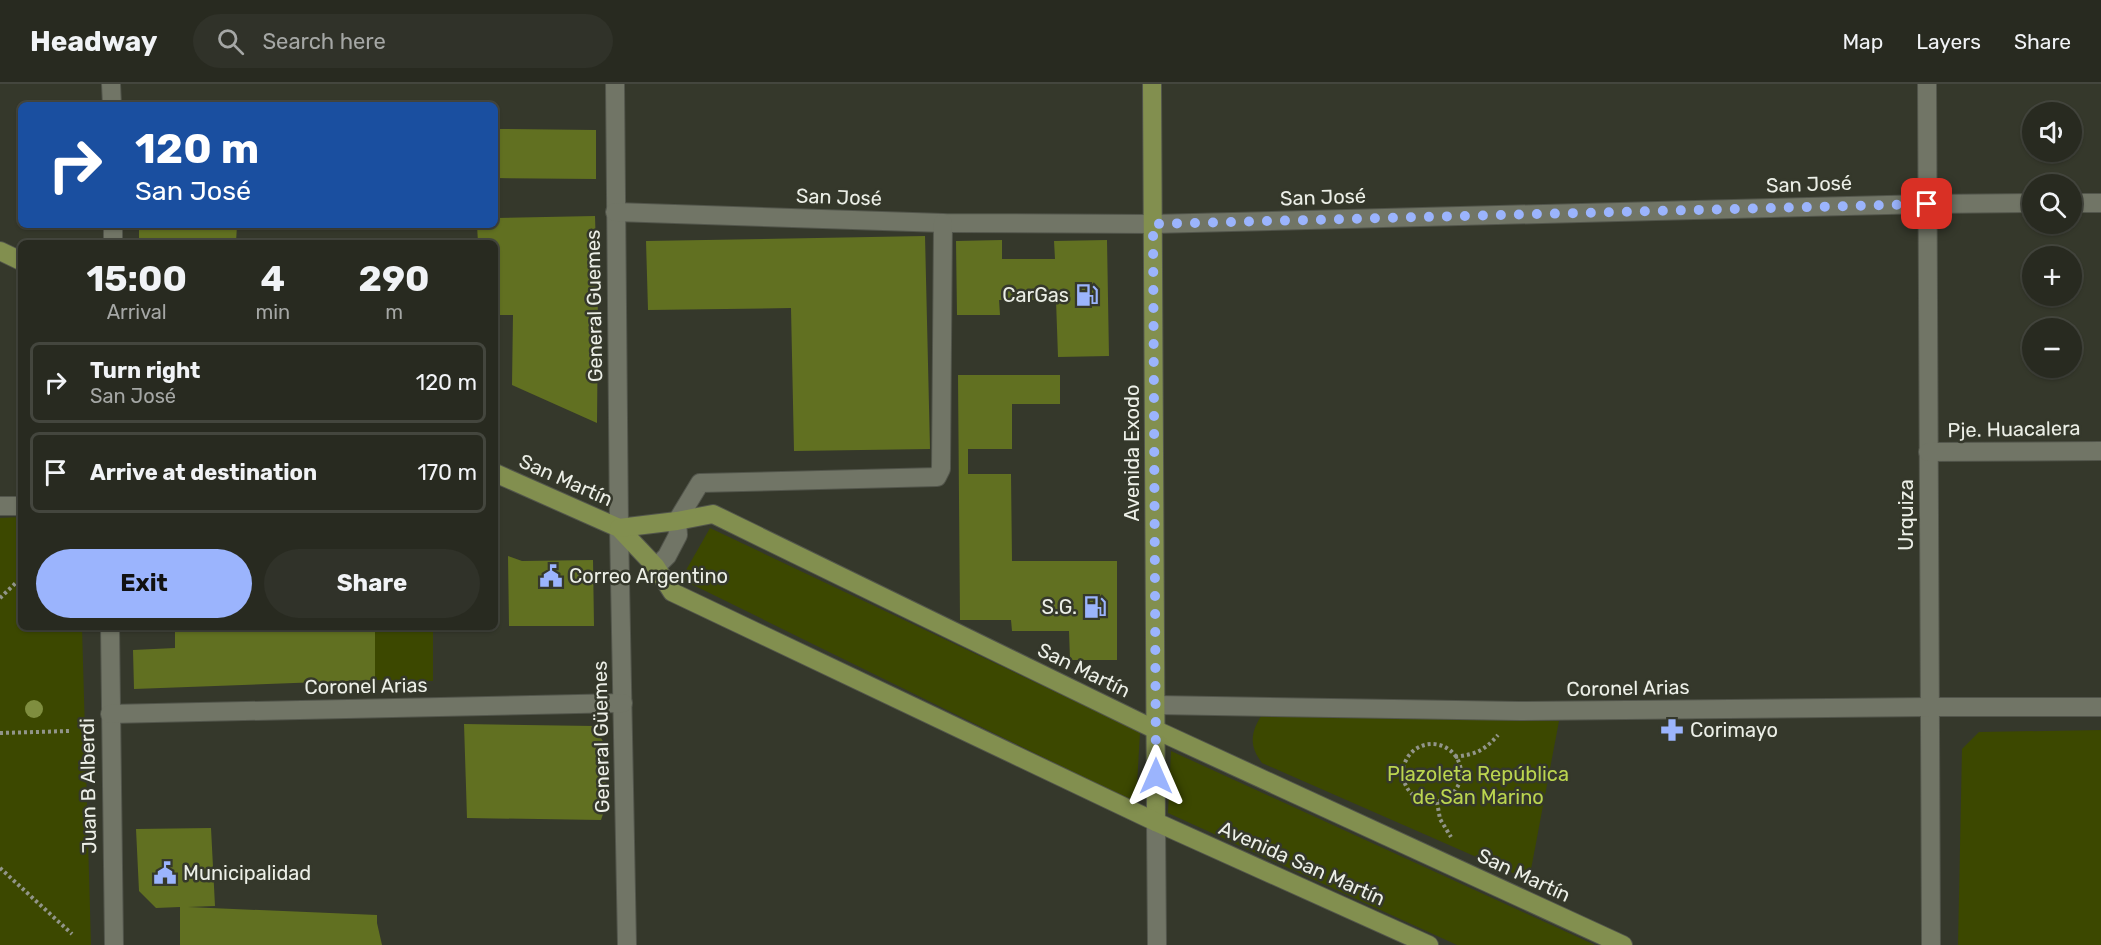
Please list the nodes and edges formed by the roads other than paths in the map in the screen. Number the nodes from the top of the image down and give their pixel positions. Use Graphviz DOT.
graph roads {
  1 [pos="111,84"];
  2 [pos="615,84"];
  3 [pos="1152,84"];
  4 [pos="1926,84"];
  5 [pos="111,102"];
  6 [pos="2022,203"];
  7 [pos="2082,203"];
  8 [pos="2101,203"];
  9 [pos="1927,204"];
  10 [pos="615,212"];
  11 [pos="943,223"];
  12 [pos="1153,224"];
  13 [pos="0,251"];
  14 [pos="18,260"];
  15 [pos="2101,451"];
  16 [pos="1928,452"];
  17 [pos="498,473"];
  18 [pos="0,506"];
  19 [pos="18,506"];
  20 [pos="677,521"];
  21 [pos="619,528"];
  22 [pos="656,567"];
  23 [pos="110,630"];
  24 [pos="623,703"];
  25 [pos="1156,705"];
  26 [pos="1929,707"];
  27 [pos="2101,707"];
  28 [pos="110,714"];
  29 [pos="1156,730"];
  30 [pos="1156,822"];
  31 [pos="114,945"];
  32 [pos="627,945"];
  33 [pos="1157,945"];
  34 [pos="1429,945"];
  35 [pos="1623,945"];
  36 [pos="1931,945"];
  1 -- 5 [label="street"];
  2 -- 10 [label="street, General Guemes"];
  3 -- 12 [label="main road, Avenida Exodo"];
  4 -- 9 [label="street, Urquiza"];
  6 -- 9 [label="street, San José"];
  7 -- 8 [label="street"];
  9 -- 12 [label="street, San José"];
  9 -- 16 [label="street, Urquiza"];
  10 -- 11 [label="street, San José"];
  10 -- 21 [label="street, General Guemes"];
  11 -- 12 [label="street, San José"];
  11 -- 20 [label="street"];
  12 -- 25 [label="main road, Avenida Exodo"];
  13 -- 14 [label="main road"];
  15 -- 16 [label="street, Pje. Huacalera"];
  16 -- 26 [label="street, Urquiza"];
  17 -- 21 [label="main road, San Martín"];
  18 -- 19 [label="street"];
  20 -- 21 [label="main road, San Martín"];
  20 -- 22 [label="street"];
  20 -- 29 [label="main road, San Martín"];
  21 -- 22 [label="main road, San Martín"];
  21 -- 24 [label="street, General Güemes"];
  22 -- 30 [label="main road, San Martín"];
  23 -- 28 [label="street, Juan B Alberdi"];
  24 -- 28 [label="street, Coronel Arias"];
  24 -- 32 [label="street, General Güemes"];
  25 -- 26 [label="street, Coronel Arias"];
  25 -- 29 [label="main road, Avenida Exodo"];
  26 -- 27 [label="street, Coronel Arias"];
  26 -- 36 [label="street, Urquiza"];
  28 -- 31 [label="street, Juan B Alberdi"];
  29 -- 30 [label="main road, Avenida Exodo"];
  29 -- 35 [label="main road, San Martín"];
  30 -- 33 [label="street"];
  30 -- 34 [label="main road, Avenida San Martín"];
}
